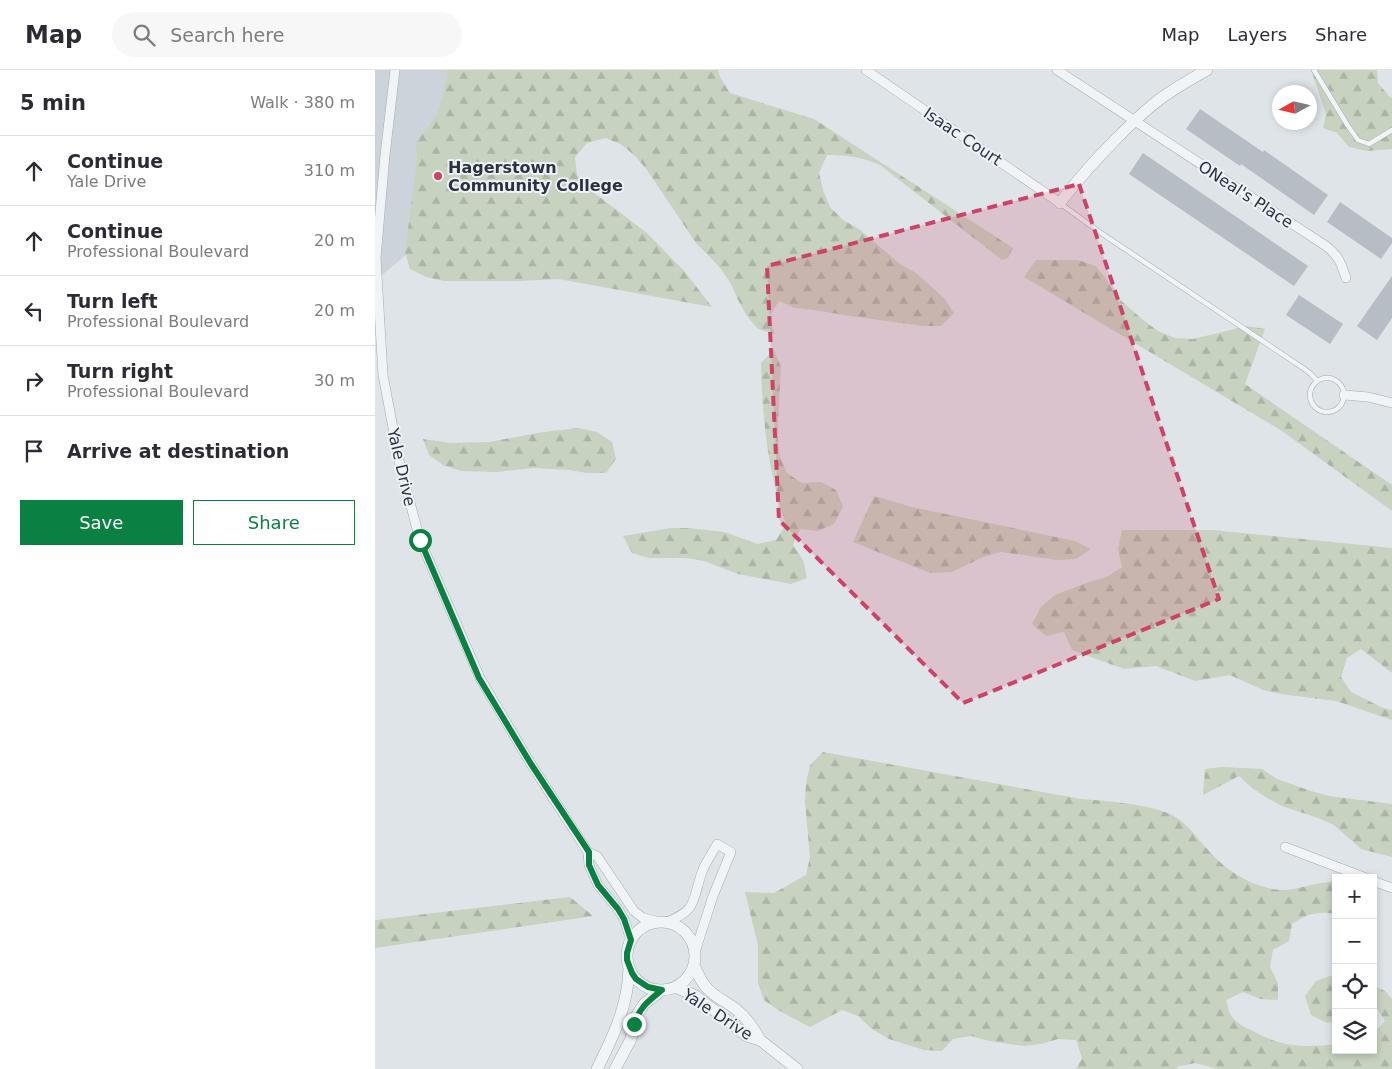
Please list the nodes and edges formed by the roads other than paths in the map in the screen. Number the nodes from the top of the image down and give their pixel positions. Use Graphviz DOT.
graph roads {
  1 [pos="395,70"];
  2 [pos="866,70"];
  3 [pos="1057,70"];
  4 [pos="1207,70"];
  5 [pos="1315,70"];
  6 [pos="1134,121"];
  7 [pos="1392,130"];
  8 [pos="1060,203"];
  9 [pos="1346,278"];
  10 [pos="1317,382"];
  11 [pos="1344,395"];
  12 [pos="1392,402"];
  13 [pos="1285,847"];
  14 [pos="589,852"];
  15 [pos="1356,874"];
  16 [pos="1377,882"];
  17 [pos="1392,888"];
  18 [pos="663,922"];
  19 [pos="631,940"];
  20 [pos="695,952"];
  21 [pos="694,966"];
  22 [pos="629,967"];
  23 [pos="675,987"];
  24 [pos="662,990"];
  25 [pos="760,1040"];
  26 [pos="597,1069"];
  27 [pos="615,1069"];
  28 [pos="797,1069"];
  1 -- 14 [label="street, Yale Drive"];
  2 -- 8 [label="street, Isaac Court"];
  3 -- 6 [label="street, ONeal's Place"];
  4 -- 6 [label="street"];
  5 -- 7 [label="lane"];
  6 -- 8 [label="street"];
  6 -- 9 [label="street, ONeal's Place"];
  8 -- 10 [label="lane"];
  10 -- 11 [label="lane"];
  10 -- 11 [label="lane"];
  11 -- 12 [label="street"];
  13 -- 15 [label="street"];
  14 -- 18 [label="street, Yale Drive"];
  14 -- 19 [label="street, Yale Drive"];
  16 -- 17 [label="street"];
  18 -- 19 [label="street"];
  18 -- 20 [label="street"];
  18 -- 20 [label="street"];
  19 -- 22 [label="street"];
  20 -- 21 [label="street"];
  21 -- 23 [label="street"];
  21 -- 25 [label="street, Yale Drive"];
  22 -- 24 [label="street"];
  22 -- 26 [label="street"];
  23 -- 24 [label="street"];
  23 -- 25 [label="street, Yale Drive"];
  24 -- 27 [label="street"];
  25 -- 28 [label="street, Yale Drive"];
}
